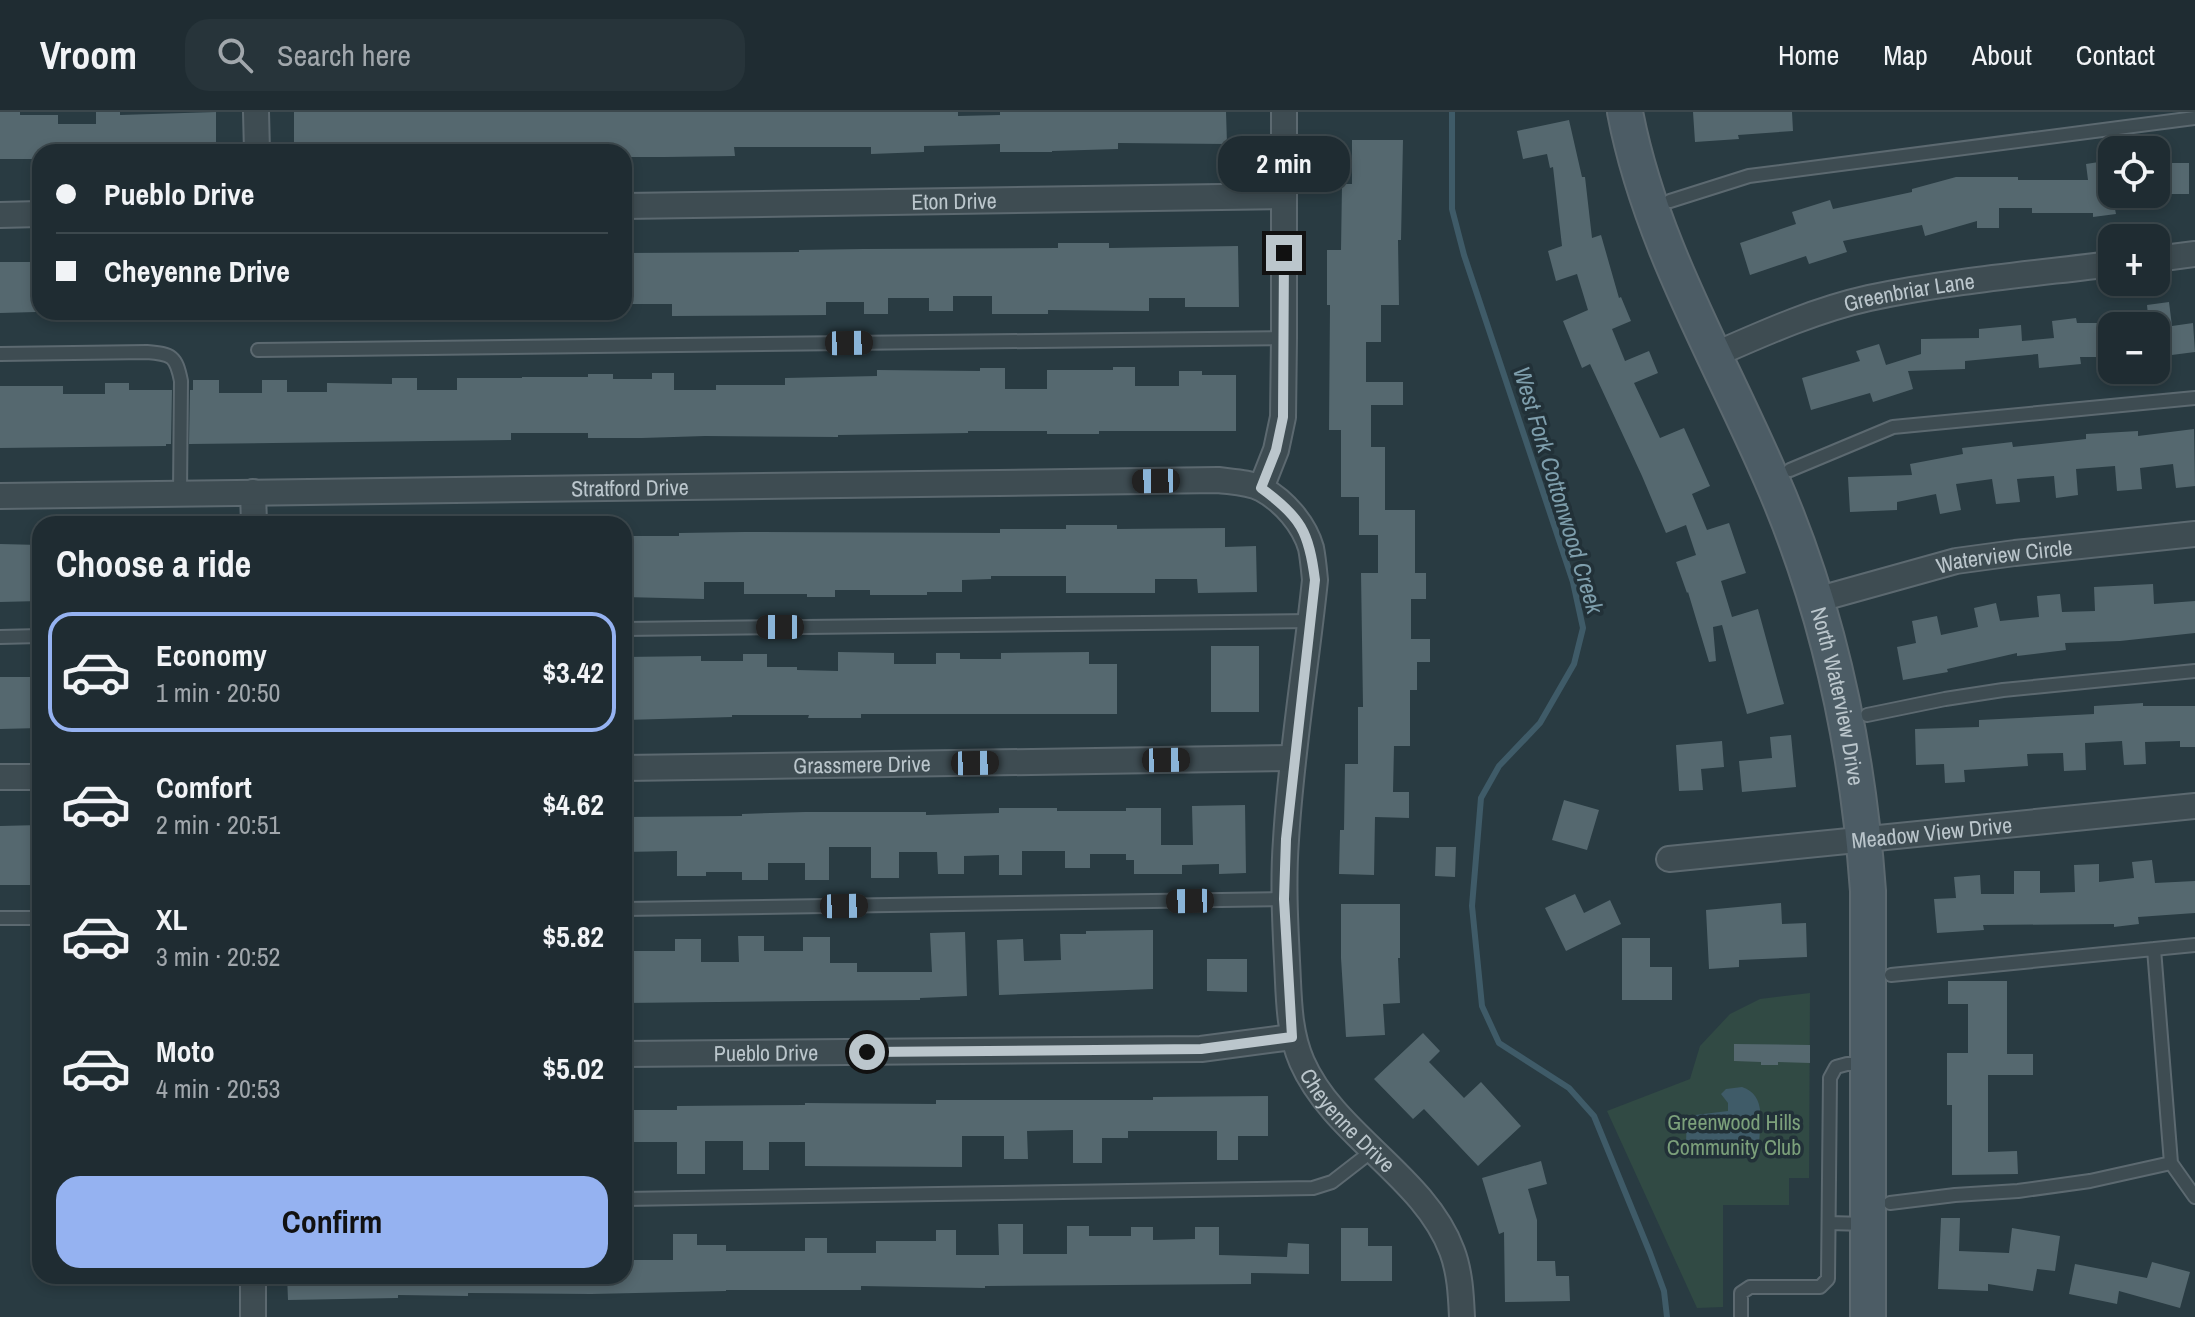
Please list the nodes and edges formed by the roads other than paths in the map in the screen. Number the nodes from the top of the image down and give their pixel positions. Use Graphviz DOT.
graph roads {
  1 [pos="256,112"];
  2 [pos="1284,112"];
  3 [pos="1625,112"];
  4 [pos="1646,112"];
  5 [pos="2195,118"];
  6 [pos="257,144"];
  7 [pos="1284,196"];
  8 [pos="1670,201"];
  9 [pos="632,206"];
  10 [pos="32,214"];
  11 [pos="0,215"];
  12 [pos="2195,254"];
  13 [pos="2170,257"];
  14 [pos="2098,266"];
  15 [pos="1284,338"];
  16 [pos="258,350"];
  17 [pos="1724,351"];
  18 [pos="0,354"];
  19 [pos="2195,398"];
  20 [pos="1790,470"];
  21 [pos="1261,488"];
  22 [pos="253,492"];
  23 [pos="180,493"];
  24 [pos="0,496"];
  25 [pos="254,516"];
  26 [pos="2195,534"];
  27 [pos="1826,597"];
  28 [pos="1311,621"];
  29 [pos="632,629"];
  30 [pos="32,636"];
  31 [pos="0,637"];
  32 [pos="2195,671"];
  33 [pos="1867,715"];
  34 [pos="1293,758"];
  35 [pos="632,768"];
  36 [pos="0,777"];
  37 [pos="32,777"];
  38 [pos="2195,806"];
  39 [pos="1875,839"];
  40 [pos="1669,859"];
  41 [pos="1284,899"];
  42 [pos="632,909"];
  43 [pos="0,918"];
  44 [pos="32,918"];
  45 [pos="2195,945"];
  46 [pos="2154,949"];
  47 [pos="1891,975"];
  48 [pos="1292,1037"];
  49 [pos="632,1054"];
  50 [pos="1869,1064"];
  51 [pos="1372,1151"];
  52 [pos="2171,1163"];
  53 [pos="2195,1197"];
  54 [pos="632,1199"];
  55 [pos="1879,1213"];
  56 [pos="1829,1223"];
  57 [pos="253,1284"];
  58 [pos="253,1317"];
  59 [pos="1462,1317"];
  60 [pos="1741,1317"];
  61 [pos="1868,1317"];
  62 [pos="1890,1317"];
  1 -- 6 [label="street"];
  2 -- 7 [label="street"];
  3 -- 17 [label="street, North Waterview Drive"];
  4 -- 8 [label="street, North Waterview Drive"];
  5 -- 8 [label="lane"];
  7 -- 9 [label="street, Eton Drive"];
  7 -- 15 [label="street"];
  8 -- 17 [label="street, North Waterview Drive"];
  10 -- 11 [label="street"];
  12 -- 13 [label="street"];
  14 -- 17 [label="street, Greenbriar Lane"];
  15 -- 16 [label="lane"];
  15 -- 21 [label="street"];
  17 -- 20 [label="street, North Waterview Drive"];
  17 -- 27 [label="street, North Waterview Drive"];
  18 -- 23 [label="lane"];
  19 -- 20 [label="lane"];
  20 -- 27 [label="street, North Waterview Drive"];
  21 -- 22 [label="street, Stratford Drive"];
  21 -- 28 [label="street, Cheyenne Drive"];
  22 -- 23 [label="street, Stratford Drive"];
  22 -- 25 [label="street"];
  23 -- 24 [label="street, Stratford Drive"];
  26 -- 27 [label="street, Waterview Circle"];
  27 -- 33 [label="street, North Waterview Drive"];
  27 -- 39 [label="street, North Waterview Drive"];
  28 -- 29 [label="lane"];
  28 -- 34 [label="street, Cheyenne Drive"];
  30 -- 31 [label="lane"];
  32 -- 33 [label="lane"];
  33 -- 39 [label="street, North Waterview Drive"];
  34 -- 35 [label="street, Grassmere Drive"];
  34 -- 41 [label="street, Cheyenne Drive"];
  36 -- 37 [label="street"];
  38 -- 39 [label="street, Meadow View Drive"];
  39 -- 40 [label="street, Meadow View Drive"];
  39 -- 47 [label="street, North Waterview Drive"];
  39 -- 50 [label="street, North Waterview Drive"];
  41 -- 42 [label="lane"];
  41 -- 48 [label="street, Cheyenne Drive"];
  43 -- 44 [label="lane"];
  45 -- 46 [label="lane"];
  46 -- 47 [label="lane"];
  46 -- 52 [label="lane"];
  47 -- 55 [label="street, North Waterview Drive"];
  48 -- 49 [label="street, Pueblo Drive"];
  48 -- 51 [label="street, Cheyenne Drive"];
  50 -- 55 [label="street, North Waterview Drive"];
  50 -- 56 [label="lane"];
  51 -- 54 [label="lane"];
  51 -- 59 [label="street, Cheyenne Drive"];
  52 -- 53 [label="lane"];
  52 -- 55 [label="lane"];
  55 -- 56 [label="lane"];
  55 -- 61 [label="street, North Waterview Drive"];
  55 -- 62 [label="street, North Waterview Drive"];
  56 -- 60 [label="lane"];
  57 -- 58 [label="street"];
}
